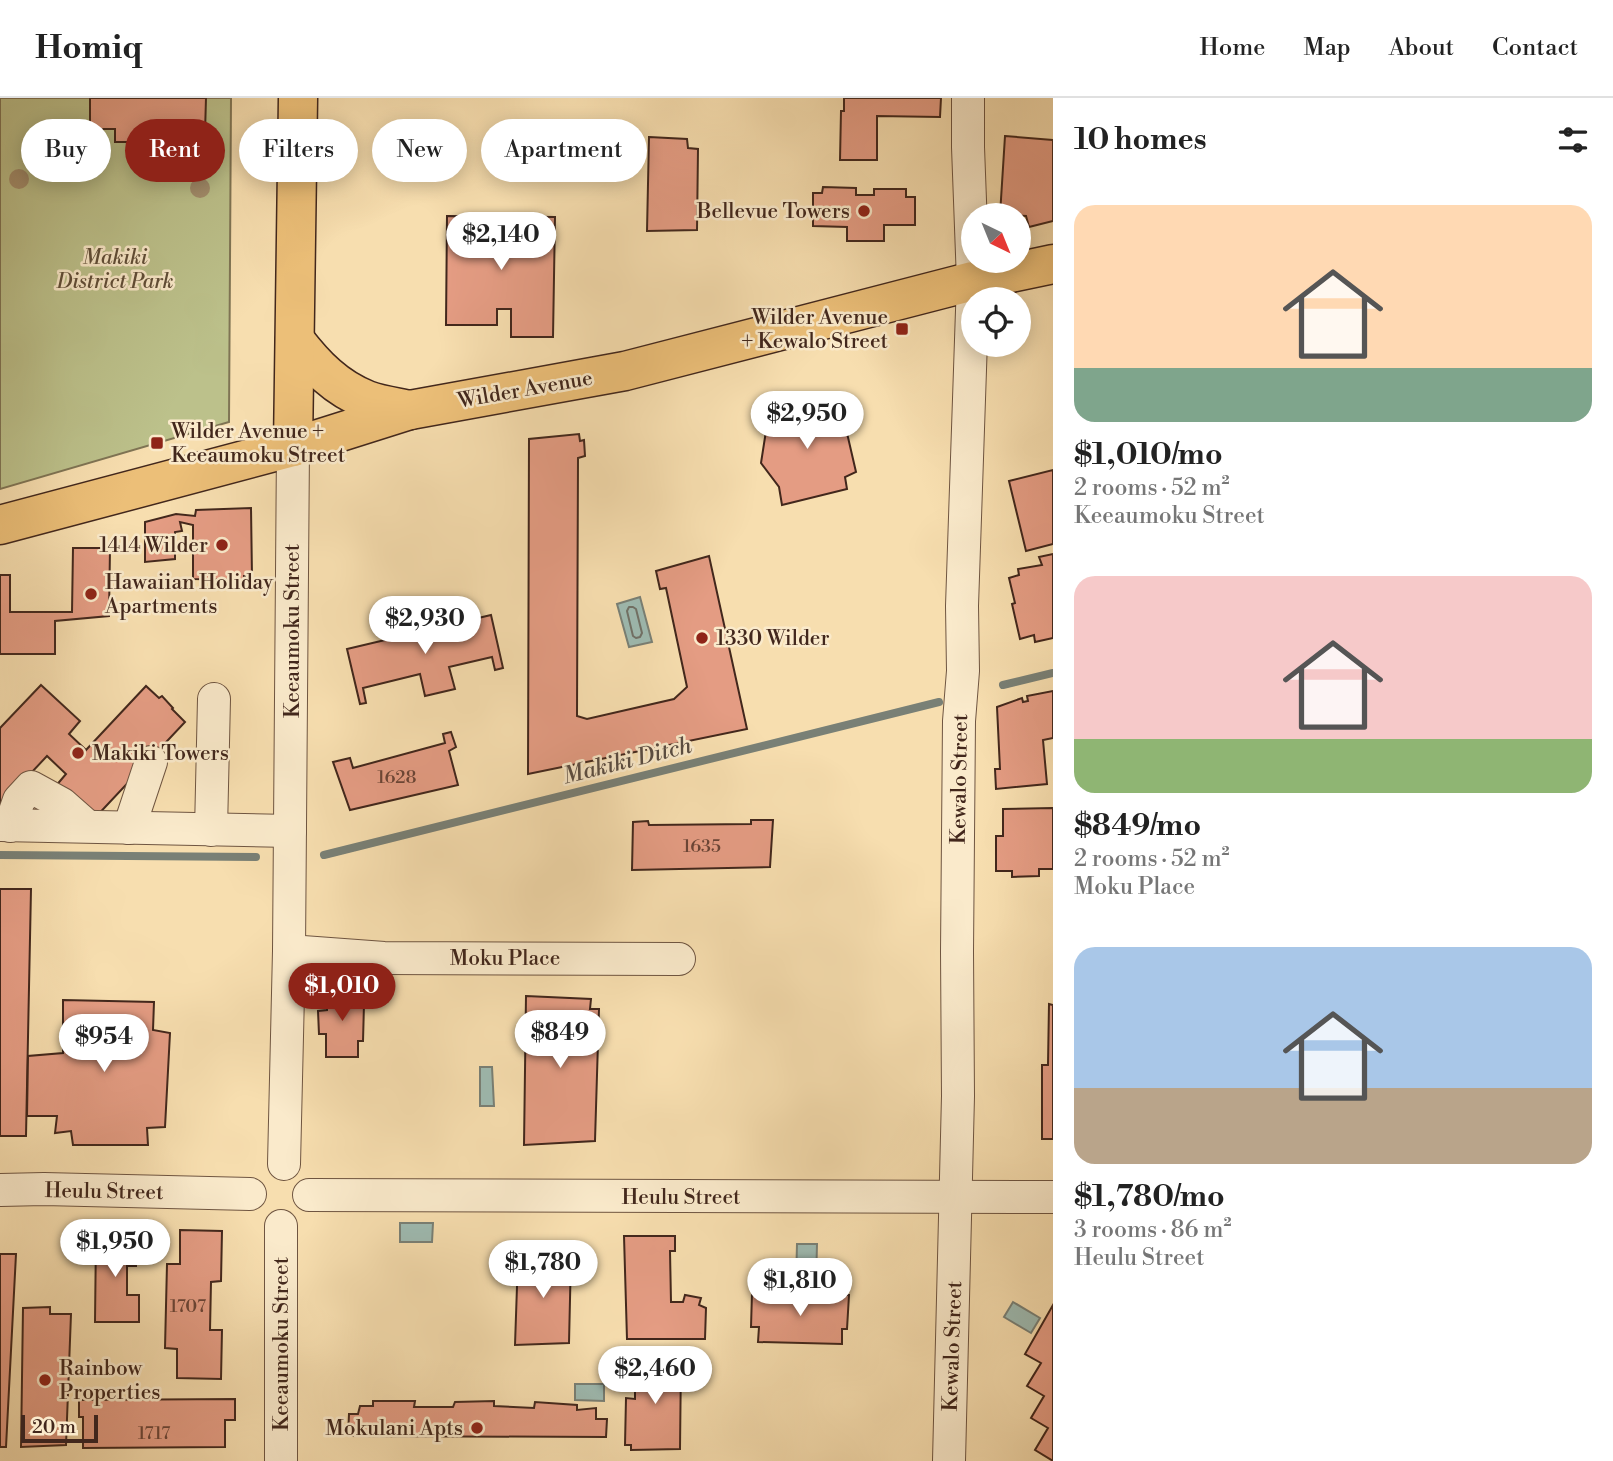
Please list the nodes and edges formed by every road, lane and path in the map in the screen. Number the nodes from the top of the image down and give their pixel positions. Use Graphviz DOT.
graph roads {
  1 [pos="298,98"];
  2 [pos="968,98"];
  3 [pos="1053,264"];
  4 [pos="973,281"];
  5 [pos="295,340"];
  6 [pos="410,410"];
  7 [pos="293,447"];
  8 [pos="0,524"];
  9 [pos="214,699"];
  10 [pos="151,762"];
  11 [pos="5,825"];
  12 [pos="128,828"];
  13 [pos="211,830"];
  14 [pos="290,831"];
  15 [pos="289,951"];
  16 [pos="679,959"];
  17 [pos="284,1164"];
  18 [pos="0,1190"];
  19 [pos="250,1194"];
  20 [pos="309,1195"];
  21 [pos="957,1197"];
  22 [pos="1053,1197"];
  23 [pos="281,1226"];
  24 [pos="281,1461"];
  25 [pos="949,1461"];
  1 -- 5 [label="main road, Keeaumoku Street"];
  2 -- 4 [label="street, Kewalo Street"];
  3 -- 4 [label="main road, Wilder Avenue"];
  4 -- 6 [label="main road, Wilder Avenue"];
  4 -- 21 [label="street, Kewalo Street"];
  5 -- 6 [label="main road"];
  5 -- 7 [label="main road, Keeaumoku Street"];
  6 -- 7 [label="main road, Wilder Avenue"];
  7 -- 8 [label="main road, Wilder Avenue"];
  7 -- 14 [label="street, Keeaumoku Street"];
  9 -- 13 [label="street"];
  10 -- 12 [label="street"];
  11 -- 12 [label="street"];
  12 -- 13 [label="street"];
  13 -- 14 [label="street"];
  14 -- 15 [label="street, Keeaumoku Street"];
  15 -- 16 [label="street, Moku Place"];
  15 -- 17 [label="street, Keeaumoku Street"];
  17 -- 19 [label="street"];
  17 -- 20 [label="street"];
  18 -- 19 [label="street, Heulu Street"];
  19 -- 23 [label="street"];
  20 -- 21 [label="street, Heulu Street"];
  20 -- 23 [label="street"];
  21 -- 22 [label="street, Heulu Street"];
  21 -- 25 [label="street, Kewalo Street"];
  23 -- 24 [label="street, Keeaumoku Street"];
}
